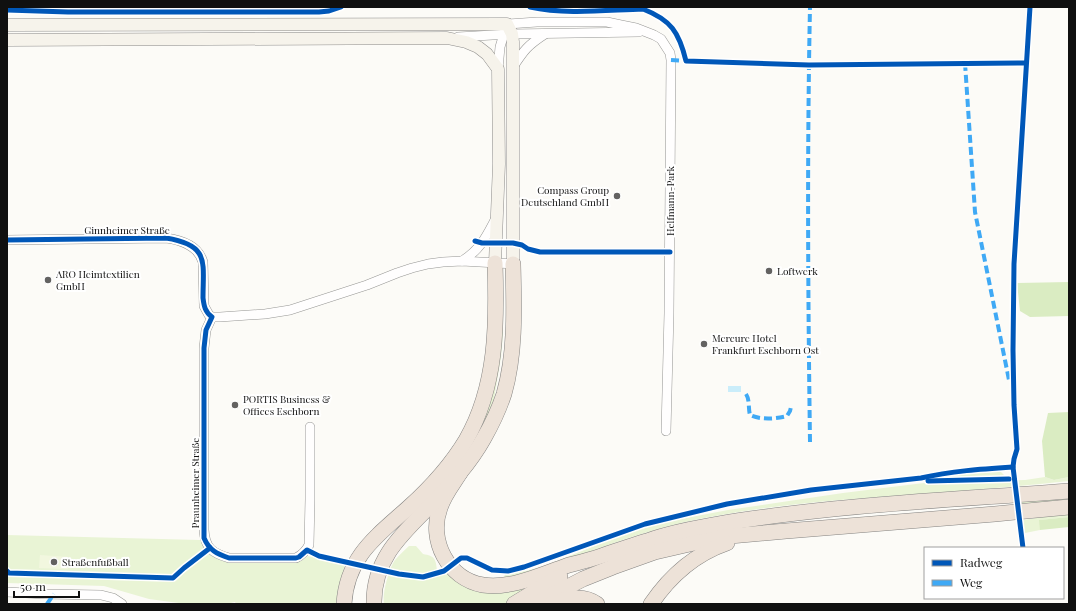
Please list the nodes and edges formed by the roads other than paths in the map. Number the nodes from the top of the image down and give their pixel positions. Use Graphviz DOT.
graph roads {
  1 [pos="7,25"];
  2 [pos="507,31"];
  3 [pos="646,32"];
  4 [pos="546,34"];
  5 [pos="446,38"];
  6 [pos="7,40"];
  7 [pos="513,67"];
  8 [pos="498,69"];
  9 [pos="497,216"];
  10 [pos="7,240"];
  11 [pos="462,262"];
  12 [pos="495,263"];
  13 [pos="513,264"];
  14 [pos="212,317"];
  15 [pos="310,427"];
  16 [pos="666,431"];
  17 [pos="460,473"];
  18 [pos="1069,491"];
  19 [pos="410,506"];
  20 [pos="1069,507"];
  21 [pos="786,531"];
  22 [pos="602,556"];
  23 [pos="375,568"];
  24 [pos="7,592"];
  25 [pos="122,604"];
  26 [pos="344,604"];
  27 [pos="364,604"];
  28 [pos="374,604"];
  29 [pos="514,604"];
  30 [pos="536,604"];
  31 [pos="552,604"];
  32 [pos="597,604"];
  33 [pos="651,604"];
  1 -- 2 [label="main road"];
  2 -- 3 [label="street, Helfmann-Park"];
  2 -- 4 [label="street"];
  2 -- 5 [label="street"];
  2 -- 7 [label="main road"];
  2 -- 8 [label="street"];
  3 -- 4 [label="street"];
  3 -- 16 [label="street, Helfmann-Park"];
  4 -- 7 [label="street"];
  5 -- 6 [label="main road"];
  5 -- 8 [label="main road"];
  7 -- 13 [label="main road"];
  8 -- 9 [label="main road"];
  9 -- 11 [label="street"];
  9 -- 12 [label="main road"];
  10 -- 14 [label="street, Ginnheimer Straße"];
  11 -- 12 [label="street"];
  11 -- 14 [label="street"];
  12 -- 13 [label="street"];
  12 -- 19 [label="highway"];
  13 -- 17 [label="highway"];
  14 -- 15 [label="street, Praunheimer Straße"];
  17 -- 22 [label="highway"];
  17 -- 23 [label="highway"];
  18 -- 22 [label="highway"];
  19 -- 23 [label="highway"];
  19 -- 26 [label="highway"];
  20 -- 21 [label="highway"];
  21 -- 30 [label="highway"];
  21 -- 33 [label="highway"];
  22 -- 29 [label="highway"];
  23 -- 27 [label="highway"];
  23 -- 28 [label="highway"];
  24 -- 25 [label="street"];
  31 -- 32 [label="highway"];
}
